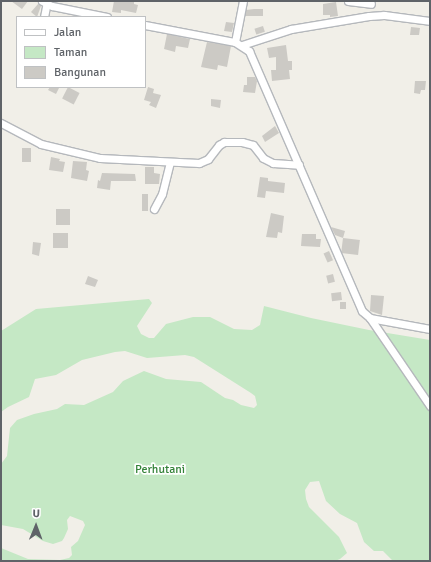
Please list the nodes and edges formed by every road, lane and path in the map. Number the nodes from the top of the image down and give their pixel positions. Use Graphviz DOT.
graph roads {
  1 [pos="243,1"];
  2 [pos="348,1"];
  3 [pos="45,2"];
  4 [pos="371,2"];
  5 [pos="44,16"];
  6 [pos="103,16"];
  7 [pos="369,16"];
  8 [pos="430,21"];
  9 [pos="146,25"];
  10 [pos="235,42"];
  11 [pos="242,46"];
  12 [pos="1,123"];
  13 [pos="170,162"];
  14 [pos="299,165"];
  15 [pos="154,209"];
  16 [pos="370,318"];
  17 [pos="430,329"];
  18 [pos="430,406"];
  1 -- 10 [label="street"];
  2 -- 4 [label="street"];
  3 -- 5 [label="street"];
  3 -- 6 [label="street"];
  4 -- 7 [label="street"];
  7 -- 8 [label="street"];
  7 -- 11 [label="street"];
  9 -- 10 [label="street"];
  10 -- 11 [label="street"];
  11 -- 14 [label="street"];
  12 -- 13 [label="street"];
  13 -- 14 [label="street"];
  13 -- 15 [label="street"];
  14 -- 16 [label="street"];
  16 -- 17 [label="street"];
  16 -- 18 [label="street"];
}
